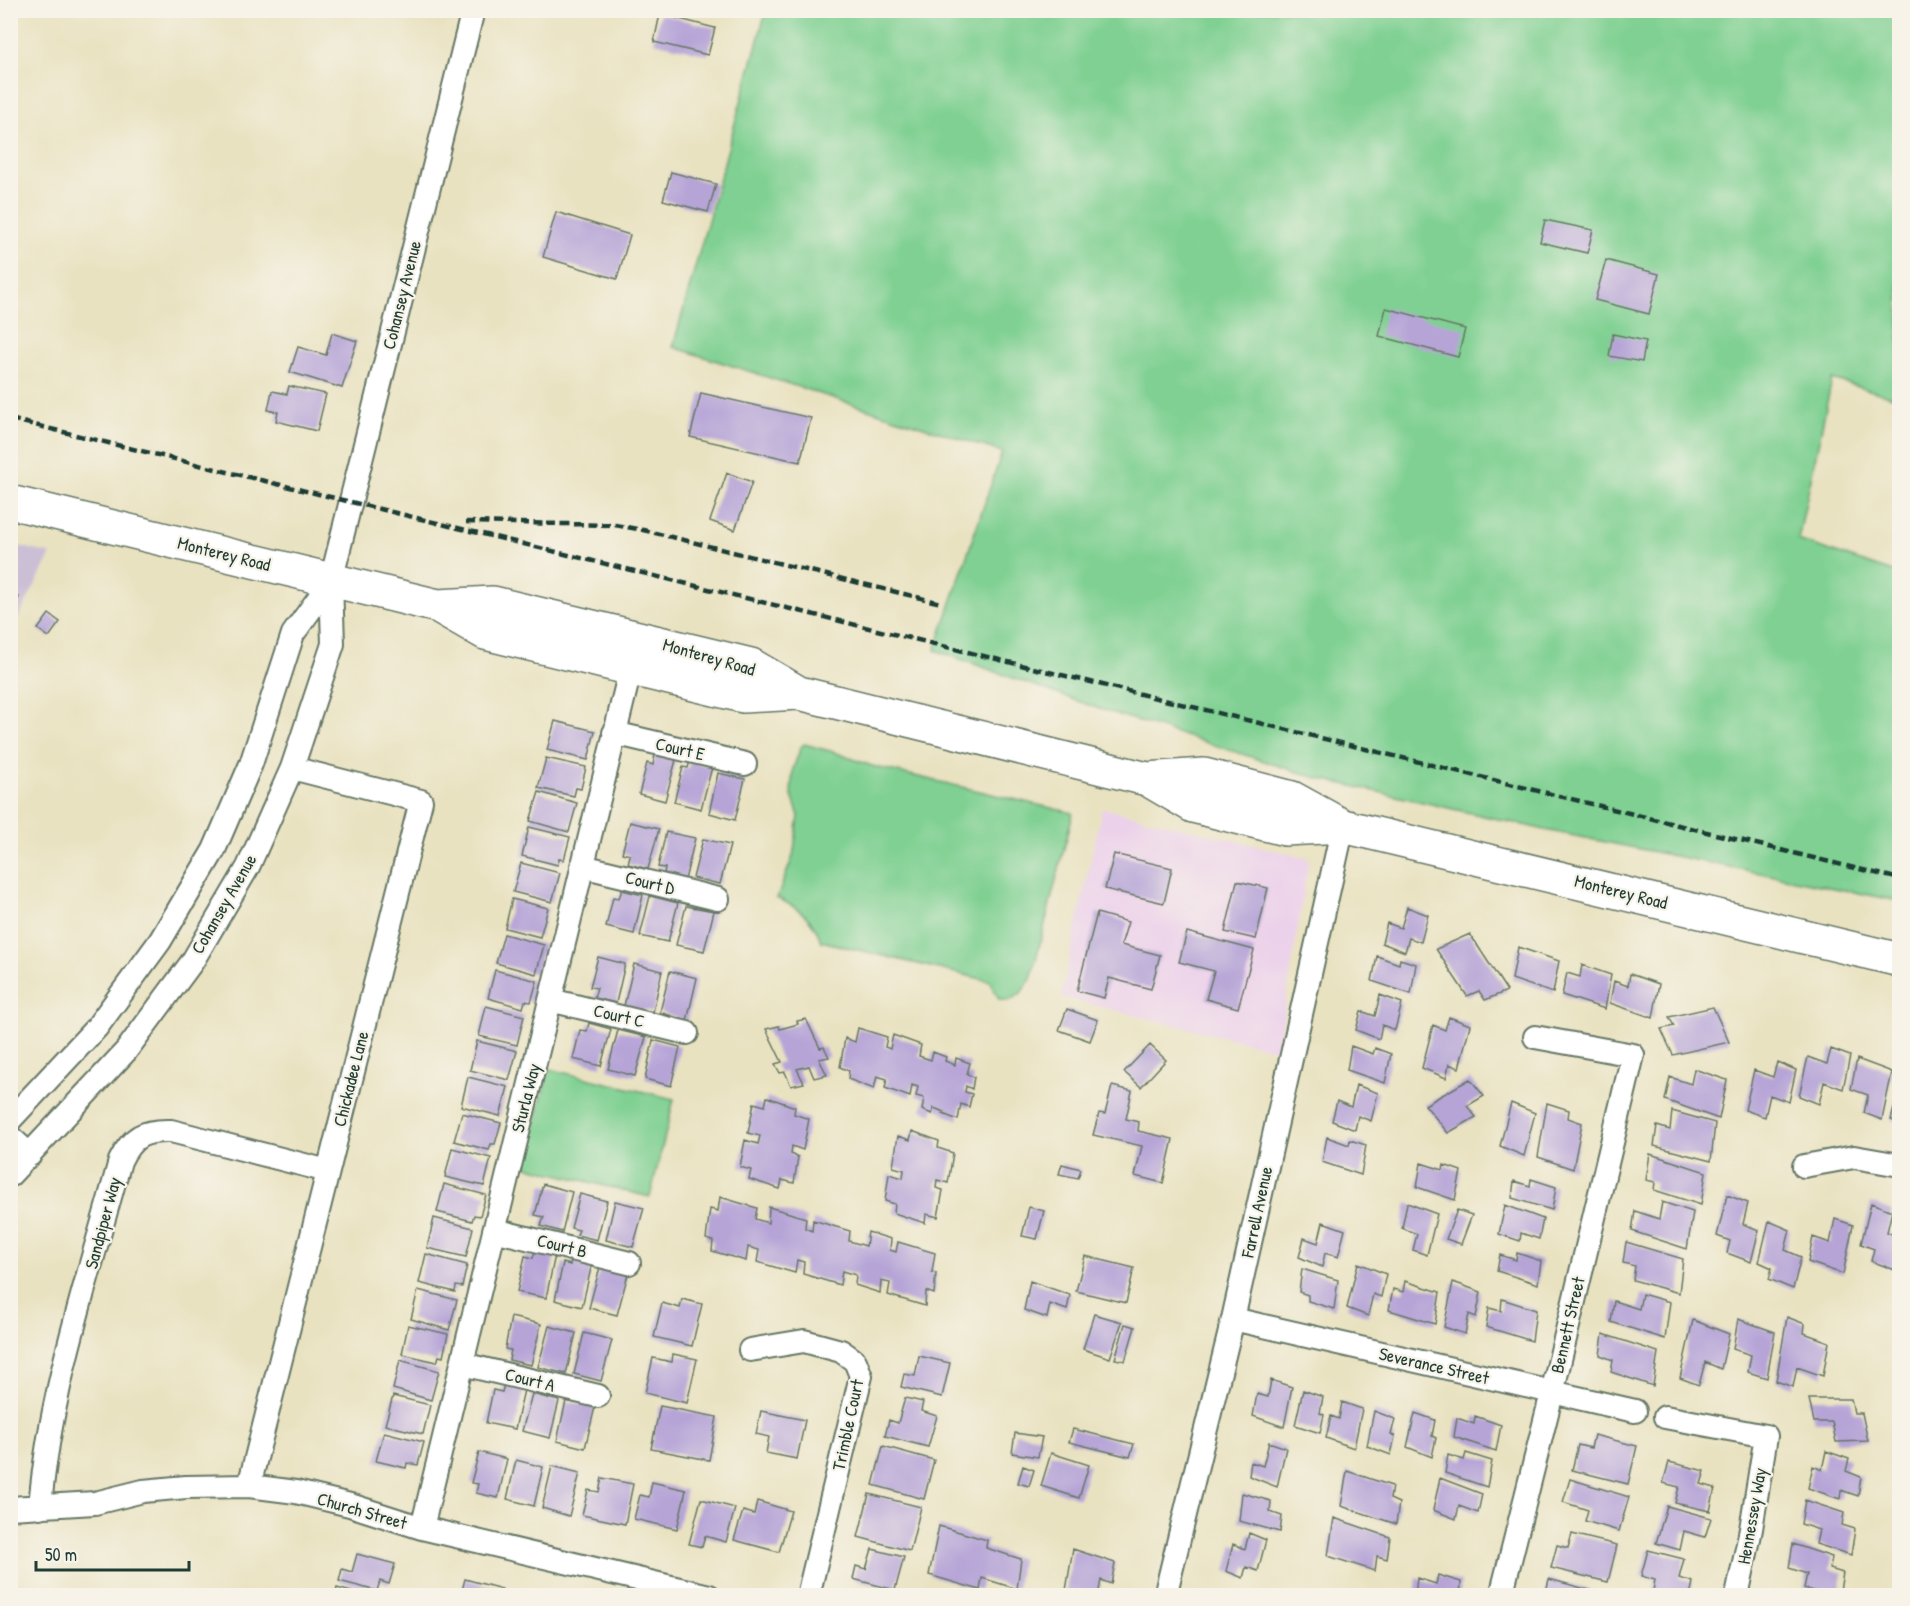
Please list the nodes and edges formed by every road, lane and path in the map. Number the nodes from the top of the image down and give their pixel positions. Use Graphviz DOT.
graph roads {
  1 [pos="473,10"];
  2 [pos="10,502"];
  3 [pos="331,580"];
  4 [pos="438,606"];
  5 [pos="630,667"];
  6 [pos="799,693"];
  7 [pos="614,733"];
  8 [pos="745,764"];
  9 [pos="292,768"];
  10 [pos="1343,826"];
  11 [pos="582,866"];
  12 [pos="718,899"];
  13 [pos="1899,960"];
  14 [pos="550,1000"];
  15 [pos="687,1033"];
  16 [pos="1535,1037"];
  17 [pos="10,1120"];
  18 [pos="10,1137"];
  19 [pos="30,1155"];
  20 [pos="1899,1165"];
  21 [pos="1804,1166"];
  22 [pos="328,1171"];
  23 [pos="10,1175"];
  24 [pos="494,1230"];
  25 [pos="629,1263"];
  26 [pos="1233,1319"];
  27 [pos="750,1350"];
  28 [pos="462,1364"];
  29 [pos="1552,1393"];
  30 [pos="598,1396"];
  31 [pos="1635,1411"];
  32 [pos="1665,1417"];
  33 [pos="249,1486"];
  34 [pos="40,1507"];
  35 [pos="10,1508"];
  36 [pos="422,1528"];
  37 [pos="709,1596"];
  38 [pos="808,1596"];
  39 [pos="1165,1596"];
  40 [pos="1501,1596"];
  41 [pos="1737,1596"];
  1 -- 3 [label="street, Cohansey Avenue"];
  2 -- 3 [label="main road, Monterey Road"];
  3 -- 4 [label="main road, Monterey Road"];
  3 -- 9 [label="street, Cohansey Avenue"];
  3 -- 17 [label="street, Cohansey Avenue"];
  4 -- 5 [label="main road, Monterey Road"];
  4 -- 6 [label="main road, Monterey Road"];
  5 -- 6 [label="main road, Monterey Road"];
  5 -- 7 [label="street, Sturla Way"];
  6 -- 10 [label="main road, Monterey Road"];
  7 -- 8 [label="street, Court E"];
  7 -- 11 [label="street, Sturla Way"];
  9 -- 19 [label="street, Cohansey Avenue"];
  9 -- 22 [label="street, Chickadee Lane"];
  10 -- 13 [label="main road, Monterey Road"];
  10 -- 26 [label="street, Farrell Avenue"];
  11 -- 12 [label="street, Court D"];
  11 -- 14 [label="street, Sturla Way"];
  14 -- 15 [label="street, Court C"];
  14 -- 24 [label="street, Sturla Way"];
  16 -- 29 [label="street, Bennett Street"];
  18 -- 19 [label="street"];
  19 -- 23 [label="street, Cohansey Avenue"];
  20 -- 21 [label="street"];
  22 -- 33 [label="street, Chickadee Lane"];
  22 -- 34 [label="street, Sandpiper Way"];
  24 -- 25 [label="street, Court B"];
  24 -- 28 [label="street, Sturla Way"];
  26 -- 29 [label="street, Severance Street"];
  26 -- 39 [label="street, Farrell Avenue"];
  27 -- 38 [label="street, Trimble Court"];
  28 -- 30 [label="street, Court A"];
  28 -- 36 [label="street, Sturla Way"];
  29 -- 31 [label="street, Severance Street"];
  29 -- 40 [label="street, Bennett Street"];
  32 -- 41 [label="street, Hennessey Way"];
  33 -- 34 [label="street, Church Street"];
  33 -- 36 [label="street, Church Street"];
  34 -- 35 [label="street, Church Street"];
  36 -- 37 [label="street, Church Street"];
}
